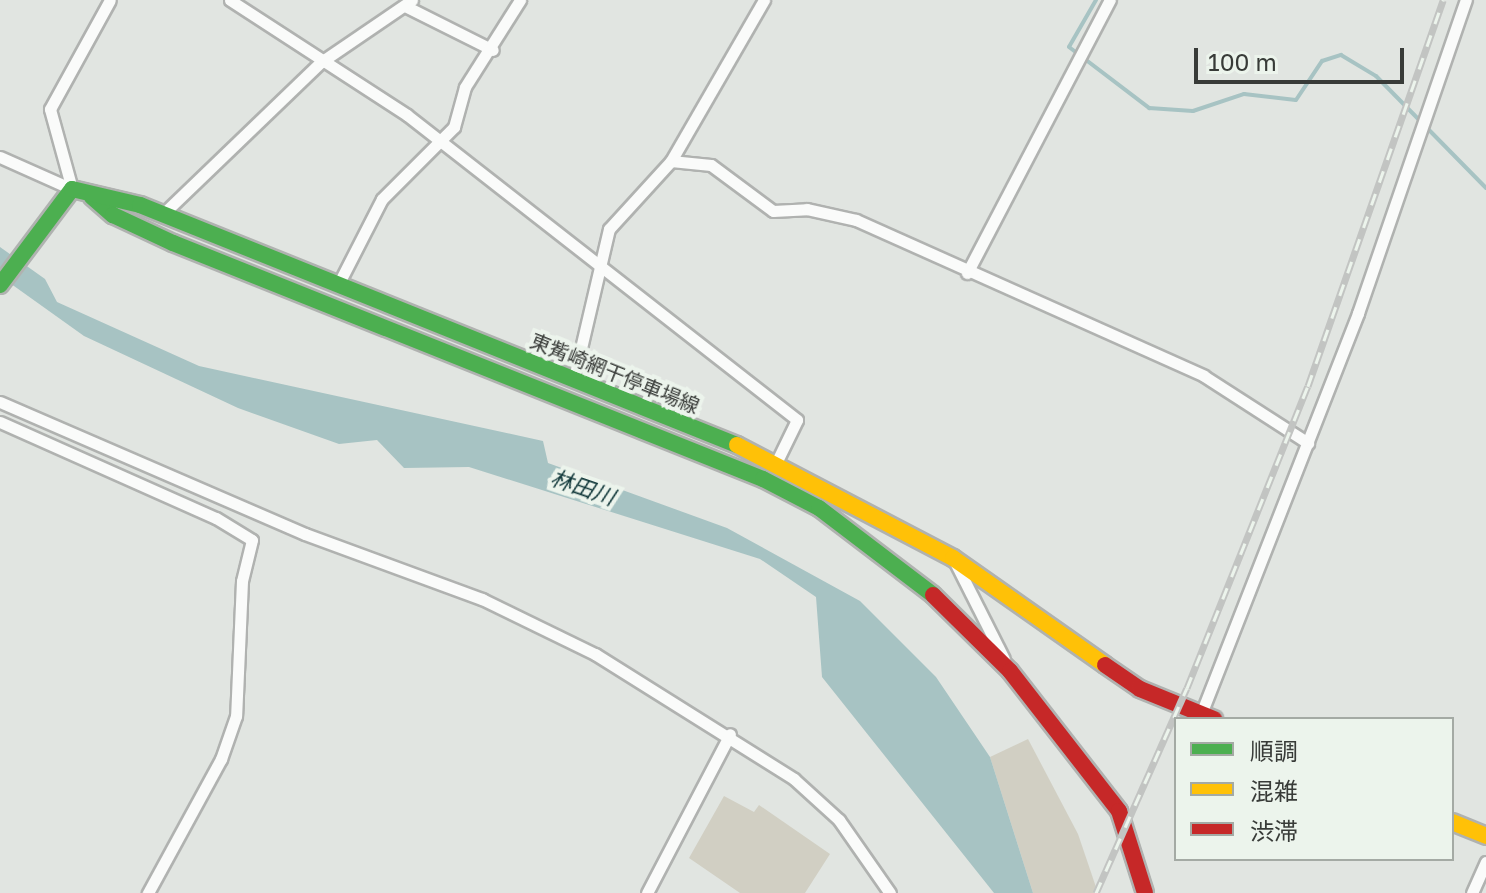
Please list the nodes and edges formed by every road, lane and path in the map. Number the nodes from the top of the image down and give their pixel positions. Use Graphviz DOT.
graph roads {
  1 [pos="110,0"];
  2 [pos="230,0"];
  3 [pos="520,0"];
  4 [pos="764,0"];
  5 [pos="1110,0"];
  6 [pos="1466,0"];
  7 [pos="408,3"];
  8 [pos="493,50"];
  9 [pos="321,62"];
  10 [pos="441,142"];
  11 [pos="0,157"];
  12 [pos="671,161"];
  13 [pos="80,191"];
  14 [pos="163,214"];
  15 [pos="602,262"];
  16 [pos="967,273"];
  17 [pos="339,283"];
  18 [pos="0,285"];
  19 [pos="574,378"];
  20 [pos="0,402"];
  21 [pos="0,422"];
  22 [pos="1308,443"];
  23 [pos="777,461"];
  24 [pos="953,558"];
  25 [pos="1010,671"];
  26 [pos="1207,716"];
  27 [pos="730,734"];
  28 [pos="1454,823"];
  29 [pos="1486,836"];
  30 [pos="1486,862"];
  31 [pos="148,893"];
  32 [pos="647,893"];
  33 [pos="890,893"];
  34 [pos="1145,893"];
  35 [pos="1472,893"];
  1 -- 13 [label="street"];
  2 -- 9 [label="street"];
  3 -- 8 [label="street"];
  4 -- 12 [label="street"];
  5 -- 16 [label="street"];
  6 -- 22 [label="street"];
  7 -- 8 [label="street"];
  7 -- 9 [label="street"];
  8 -- 10 [label="street"];
  9 -- 10 [label="street"];
  9 -- 14 [label="street"];
  10 -- 15 [label="street"];
  10 -- 17 [label="street"];
  11 -- 13 [label="street"];
  12 -- 15 [label="street"];
  12 -- 16 [label="street"];
  13 -- 14 [label="main road, 東觜崎網干停車場線"];
  13 -- 18 [label="main road"];
  13 -- 25 [label="main road"];
  14 -- 17 [label="main road, 東觜崎網干停車場線"];
  15 -- 19 [label="street"];
  15 -- 23 [label="street"];
  16 -- 22 [label="street"];
  17 -- 19 [label="main road, 東觜崎網干停車場線"];
  19 -- 23 [label="main road, 東觜崎網干停車場線"];
  20 -- 27 [label="street"];
  21 -- 31 [label="street"];
  22 -- 26 [label="street"];
  23 -- 24 [label="main road, 東觜崎網干停車場線"];
  24 -- 25 [label="street"];
  24 -- 26 [label="main road, 東觜崎網干停車場線"];
  25 -- 34 [label="main road"];
  27 -- 32 [label="street"];
  27 -- 33 [label="street"];
  28 -- 29 [label="main road"];
  30 -- 35 [label="street"];
}
